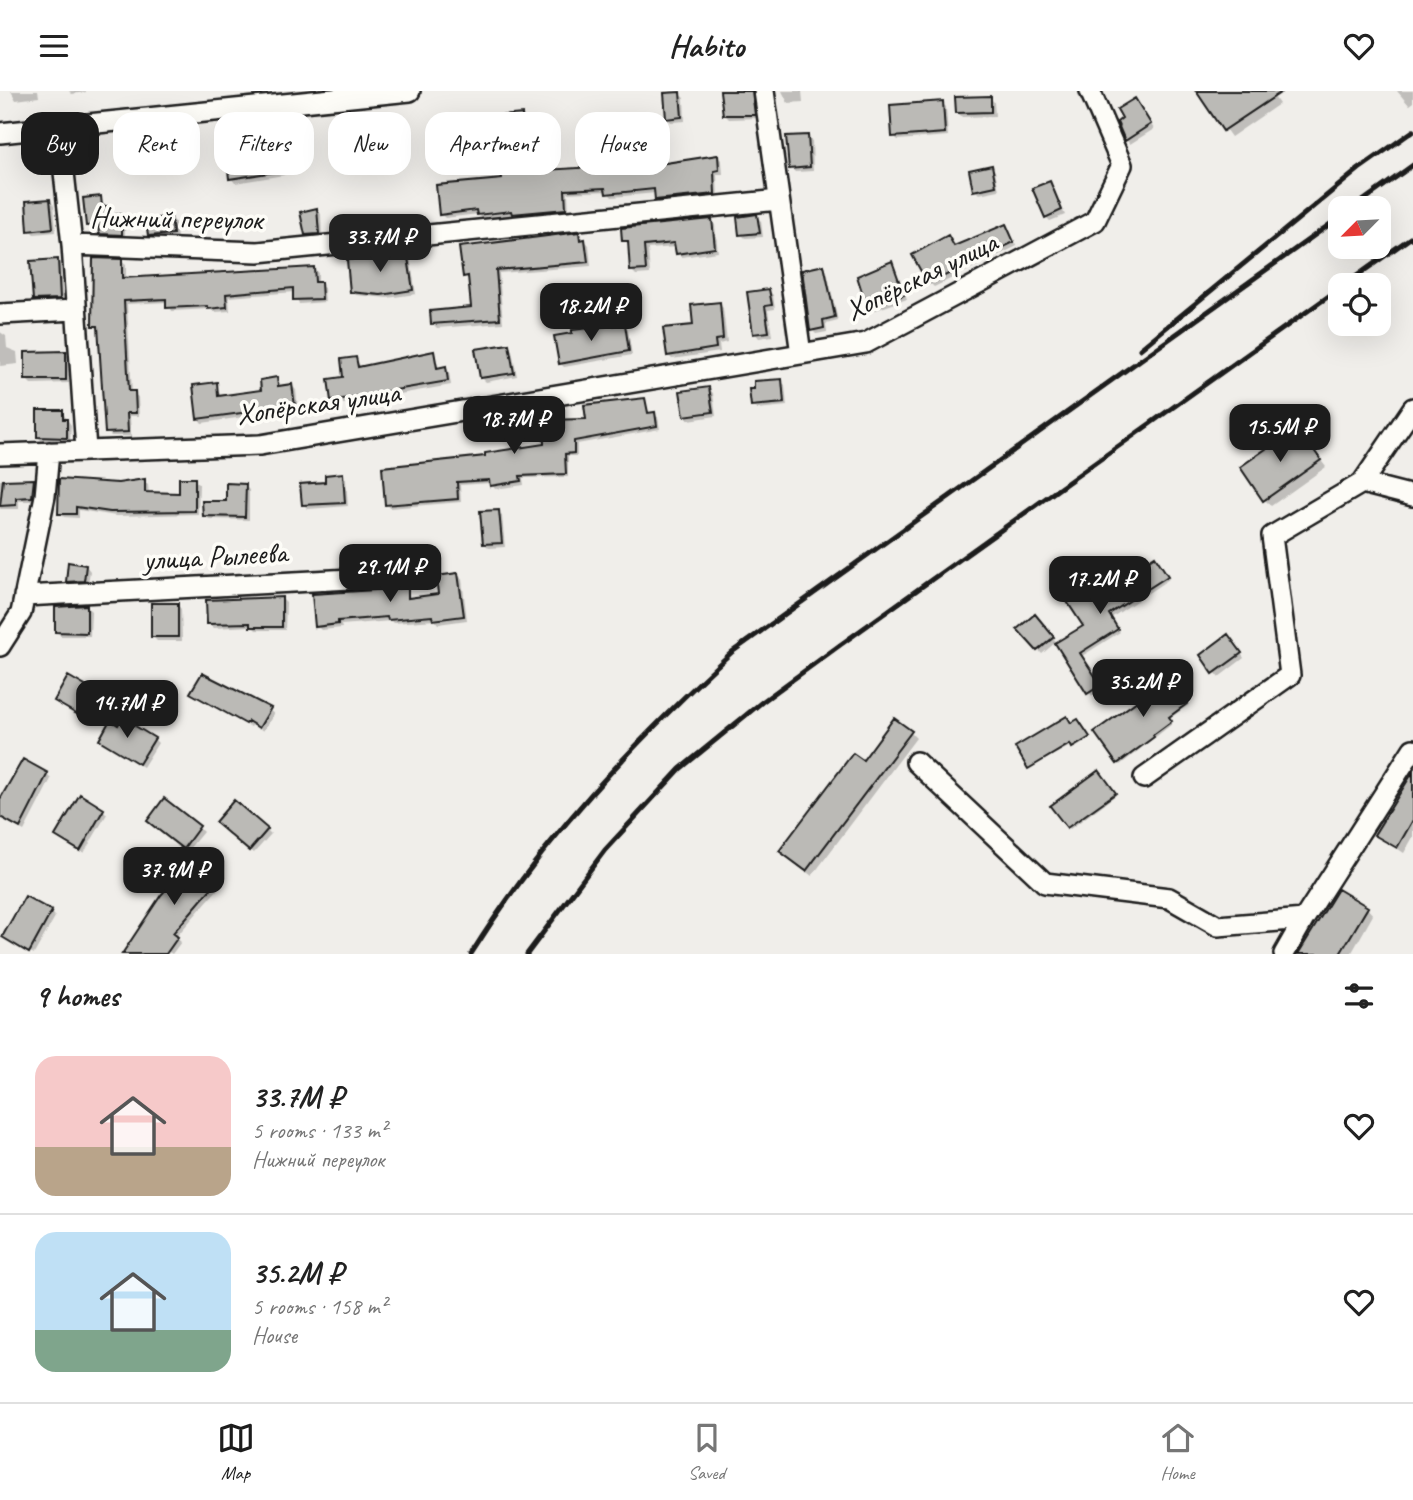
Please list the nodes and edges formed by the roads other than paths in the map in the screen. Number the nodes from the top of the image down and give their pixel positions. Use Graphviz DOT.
graph roads {
  1 [pos="410,91"];
  2 [pos="764,91"];
  3 [pos="1090,91"];
  4 [pos="99,123"];
  5 [pos="21,131"];
  6 [pos="0,133"];
  7 [pos="64,175"];
  8 [pos="779,200"];
  9 [pos="72,245"];
  10 [pos="75,310"];
  11 [pos="0,314"];
  12 [pos="801,354"];
  13 [pos="1413,408"];
  14 [pos="86,450"];
  15 [pos="49,451"];
  16 [pos="0,454"];
  17 [pos="1362,483"];
  18 [pos="1413,496"];
  19 [pos="408,576"];
  20 [pos="24,596"];
  21 [pos="0,646"];
  22 [pos="1413,749"];
  23 [pos="916,762"];
  24 [pos="1144,778"];
  25 [pos="1304,919"];
  26 [pos="1284,954"];
  1 -- 4 [label="street"];
  2 -- 8 [label="street"];
  3 -- 12 [label="street, Хопёрская улица"];
  5 -- 6 [label="street"];
  7 -- 9 [label="street"];
  8 -- 9 [label="street, Нижний переулок"];
  8 -- 12 [label="street"];
  9 -- 10 [label="street"];
  10 -- 11 [label="street"];
  10 -- 14 [label="street"];
  12 -- 14 [label="street, Хопёрская улица"];
  13 -- 17 [label="street"];
  14 -- 15 [label="street, Хопёрская улица"];
  15 -- 16 [label="street, Хопёрская улица"];
  15 -- 20 [label="street"];
  17 -- 18 [label="street"];
  17 -- 24 [label="street"];
  19 -- 20 [label="street, улица Рылеева"];
  20 -- 21 [label="street"];
  22 -- 25 [label="street"];
  23 -- 25 [label="street"];
  25 -- 26 [label="street"];
}
